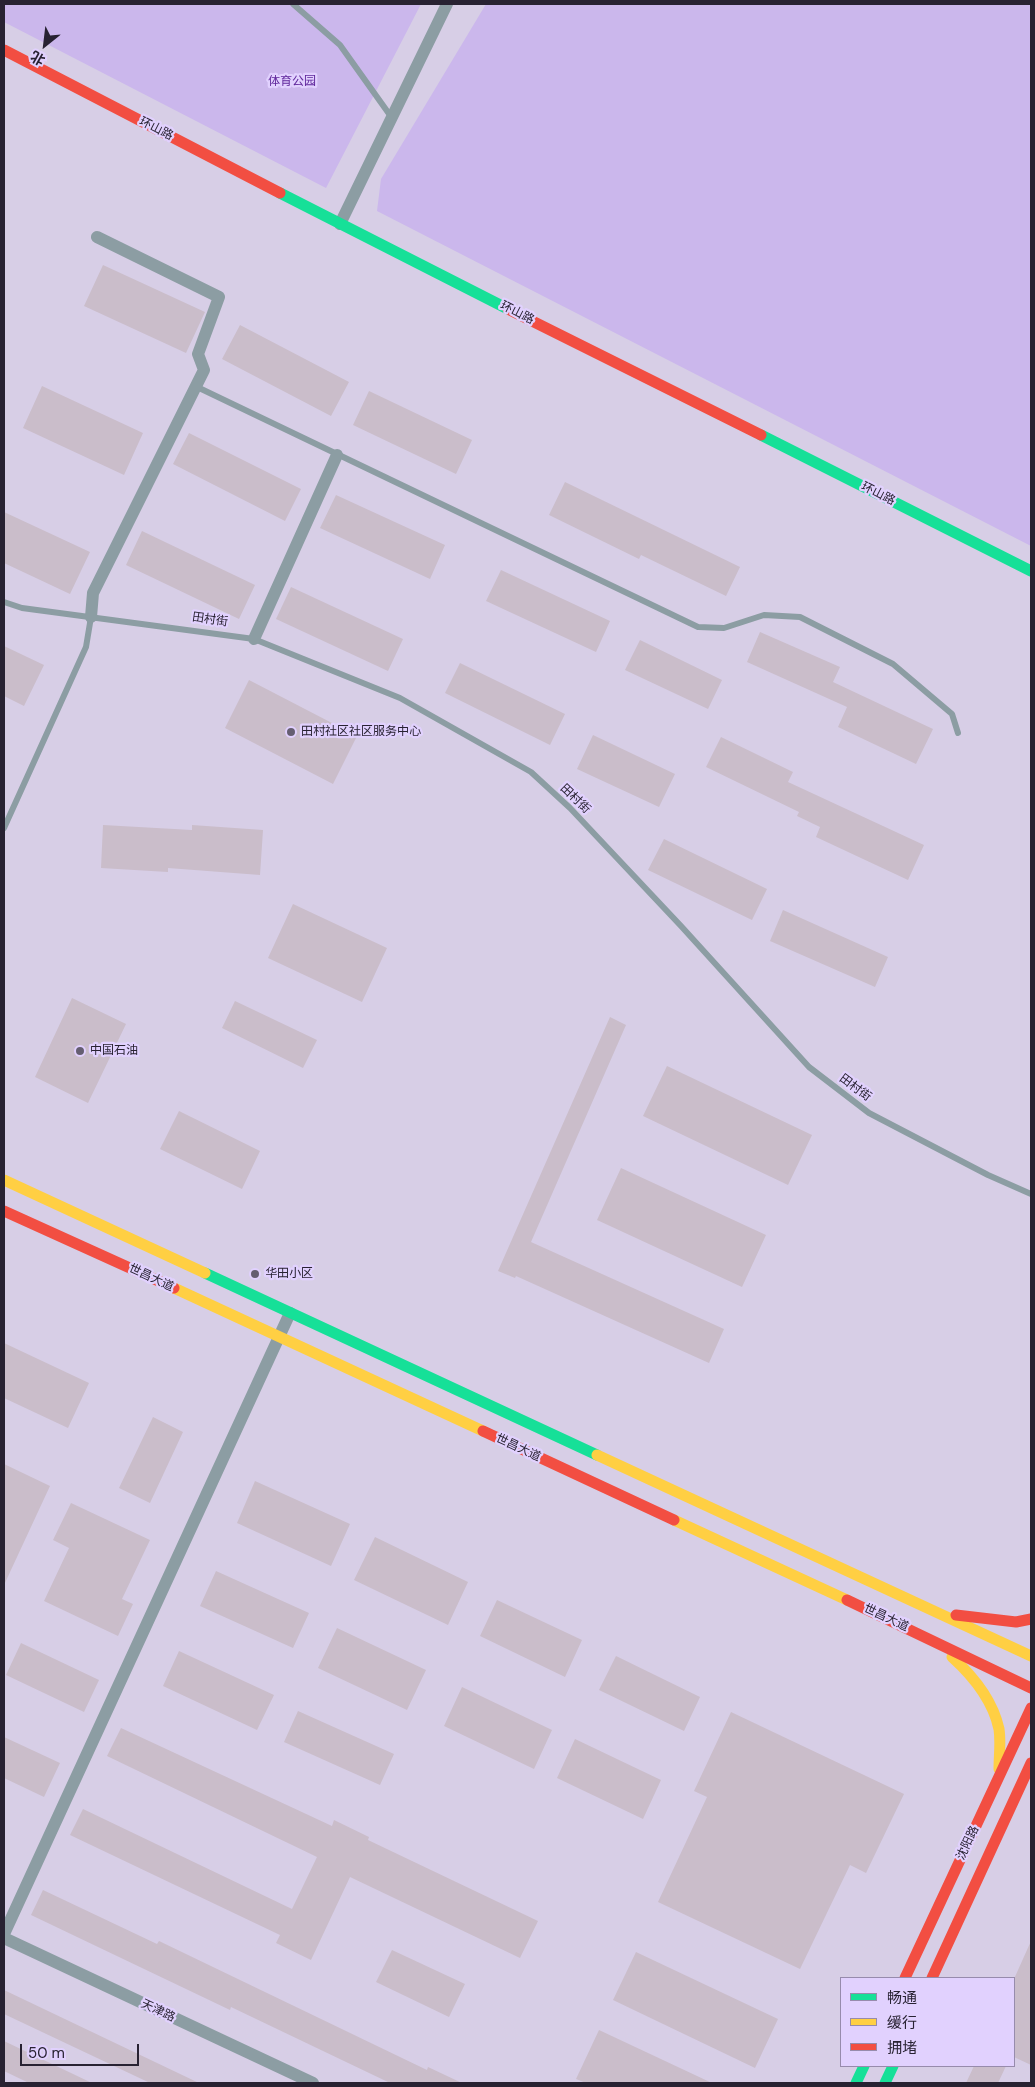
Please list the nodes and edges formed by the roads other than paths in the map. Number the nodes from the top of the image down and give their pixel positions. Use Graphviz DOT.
graph roads {
  1 [pos="293,4"];
  2 [pos="447,4"];
  3 [pos="4,50"];
  4 [pos="392,118"];
  5 [pos="340,224"];
  6 [pos="97,237"];
  7 [pos="195,386"];
  8 [pos="336,454"];
  9 [pos="1031,571"];
  10 [pos="4,602"];
  11 [pos="91,617"];
  12 [pos="254,639"];
  13 [pos="958,733"];
  14 [pos="4,828"];
  15 [pos="4,1180"];
  16 [pos="1031,1194"];
  17 [pos="4,1211"];
  18 [pos="290,1313"];
  19 [pos="278,1336"];
  20 [pos="940,1614"];
  21 [pos="1031,1619"];
  22 [pos="933,1640"];
  23 [pos="1031,1656"];
  24 [pos="1031,1688"];
  25 [pos="1031,1708"];
  26 [pos="1031,1763"];
  27 [pos="999,1777"];
  28 [pos="1031,1783"];
  29 [pos="1013,1802"];
  30 [pos="4,1934"];
  31 [pos="4,1938"];
  32 [pos="905,1977"];
  33 [pos="932,1977"];
  34 [pos="864,2067"];
  35 [pos="893,2067"];
  36 [pos="313,2083"];
  37 [pos="856,2083"];
  38 [pos="885,2083"];
  1 -- 4 [label="lane"];
  2 -- 4 [label="street"];
  3 -- 5 [label="main road, 环山路"];
  4 -- 5 [label="street"];
  5 -- 9 [label="main road, 环山路"];
  6 -- 7 [label="street"];
  7 -- 8 [label="lane"];
  7 -- 11 [label="street"];
  8 -- 12 [label="street"];
  8 -- 13 [label="lane"];
  10 -- 11 [label="lane, 田村街"];
  11 -- 12 [label="lane, 田村街"];
  11 -- 14 [label="lane"];
  12 -- 16 [label="lane, 田村街"];
  15 -- 18 [label="main road, 世昌大道"];
  17 -- 19 [label="main road, 世昌大道"];
  18 -- 19 [label="street"];
  18 -- 20 [label="main road, 世昌大道"];
  19 -- 22 [label="main road, 世昌大道"];
  19 -- 30 [label="street"];
  20 -- 21 [label="main road"];
  20 -- 23 [label="main road, 世昌大道"];
  22 -- 24 [label="main road, 世昌大道"];
  22 -- 27 [label="main road"];
  25 -- 27 [label="main road, 沈阳路"];
  26 -- 29 [label="main road, 沈阳路"];
  27 -- 32 [label="main road, 沈阳路"];
  28 -- 29 [label="main road"];
  29 -- 33 [label="main road, 沈阳路"];
  31 -- 36 [label="street, 天津路"];
  34 -- 37 [label="main road"];
  35 -- 38 [label="main road"];
}
